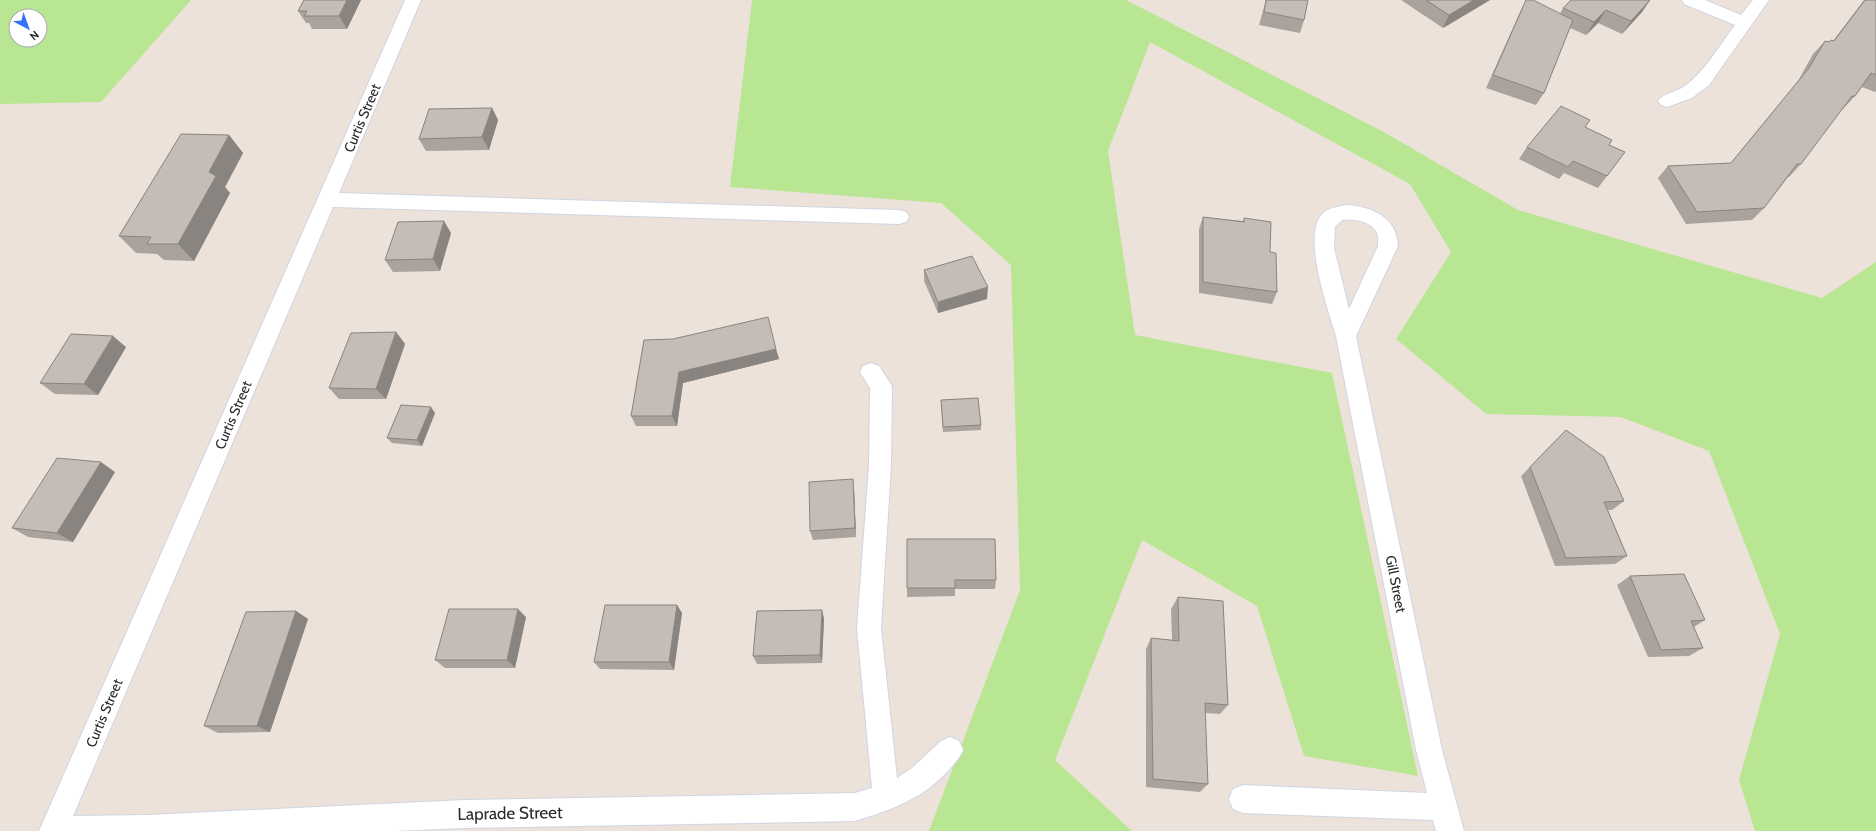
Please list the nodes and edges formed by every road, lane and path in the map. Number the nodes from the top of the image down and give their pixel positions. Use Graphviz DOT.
graph roads {
  1 [pos="413,0"];
  2 [pos="1690,0"];
  3 [pos="1761,0"];
  4 [pos="1744,23"];
  5 [pos="1667,101"];
  6 [pos="326,200"];
  7 [pos="899,217"];
  8 [pos="1346,336"];
  9 [pos="871,372"];
  10 [pos="950,750"];
  11 [pos="886,797"];
  12 [pos="1243,799"];
  13 [pos="1447,819"];
  14 [pos="53,831"];
  1 -- 6 [label="street, Curtis Street"];
  2 -- 4 [label="street"];
  3 -- 4 [label="street"];
  4 -- 5 [label="street"];
  6 -- 7 [label="street"];
  6 -- 14 [label="street, Curtis Street"];
  8 -- 8 [label="street, Gill Street"];
  8 -- 13 [label="street, Gill Street"];
  9 -- 11 [label="street"];
  10 -- 11 [label="street, Laprade Street"];
  11 -- 14 [label="street, Laprade Street"];
  12 -- 13 [label="street"];
}
